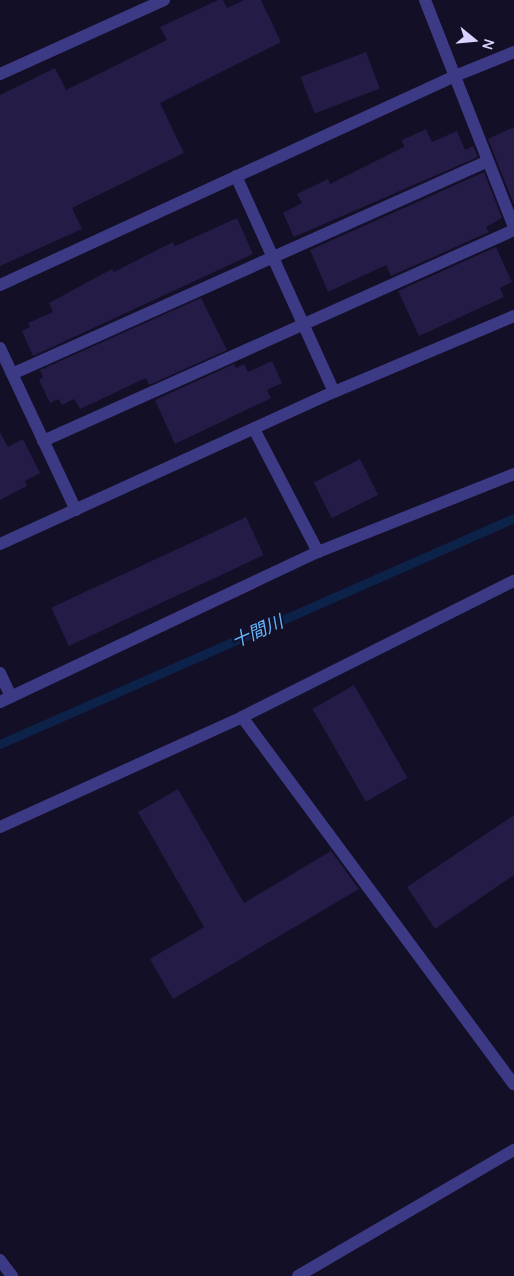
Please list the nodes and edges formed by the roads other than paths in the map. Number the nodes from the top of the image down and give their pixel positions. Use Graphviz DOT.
graph roads {
  1 [pos="164,0"];
  2 [pos="425,0"];
  3 [pos="514,52"];
  4 [pos="0,74"];
  5 [pos="455,76"];
  6 [pos="488,161"];
  7 [pos="236,176"];
  8 [pos="514,228"];
  9 [pos="274,256"];
  10 [pos="0,285"];
  11 [pos="514,316"];
  12 [pos="304,324"];
  13 [pos="0,348"];
  14 [pos="12,374"];
  15 [pos="334,392"];
  16 [pos="254,429"];
  17 [pos="43,441"];
  18 [pos="514,474"];
  19 [pos="76,510"];
  20 [pos="0,544"];
  21 [pos="318,552"];
  22 [pos="514,581"];
  23 [pos="0,673"];
  24 [pos="6,700"];
  25 [pos="242,717"];
  26 [pos="0,827"];
  27 [pos="514,1084"];
  28 [pos="514,1150"];
  29 [pos="0,1260"];
  30 [pos="12,1276"];
  31 [pos="298,1276"];
  1 -- 4 [label="street"];
  2 -- 5 [label="street"];
  3 -- 5 [label="street"];
  5 -- 6 [label="street"];
  5 -- 7 [label="street"];
  6 -- 8 [label="street"];
  6 -- 9 [label="street"];
  7 -- 9 [label="street"];
  7 -- 10 [label="street"];
  8 -- 12 [label="street"];
  9 -- 12 [label="street"];
  9 -- 14 [label="street"];
  11 -- 15 [label="street"];
  12 -- 15 [label="street"];
  12 -- 17 [label="street"];
  13 -- 14 [label="street"];
  14 -- 17 [label="street"];
  15 -- 16 [label="street"];
  16 -- 19 [label="street"];
  16 -- 21 [label="street"];
  17 -- 19 [label="street"];
  18 -- 21 [label="street"];
  19 -- 20 [label="street"];
  21 -- 24 [label="street"];
  22 -- 25 [label="street"];
  23 -- 24 [label="street"];
  25 -- 26 [label="street"];
  25 -- 27 [label="street"];
  28 -- 31 [label="street"];
  29 -- 30 [label="street"];
}
